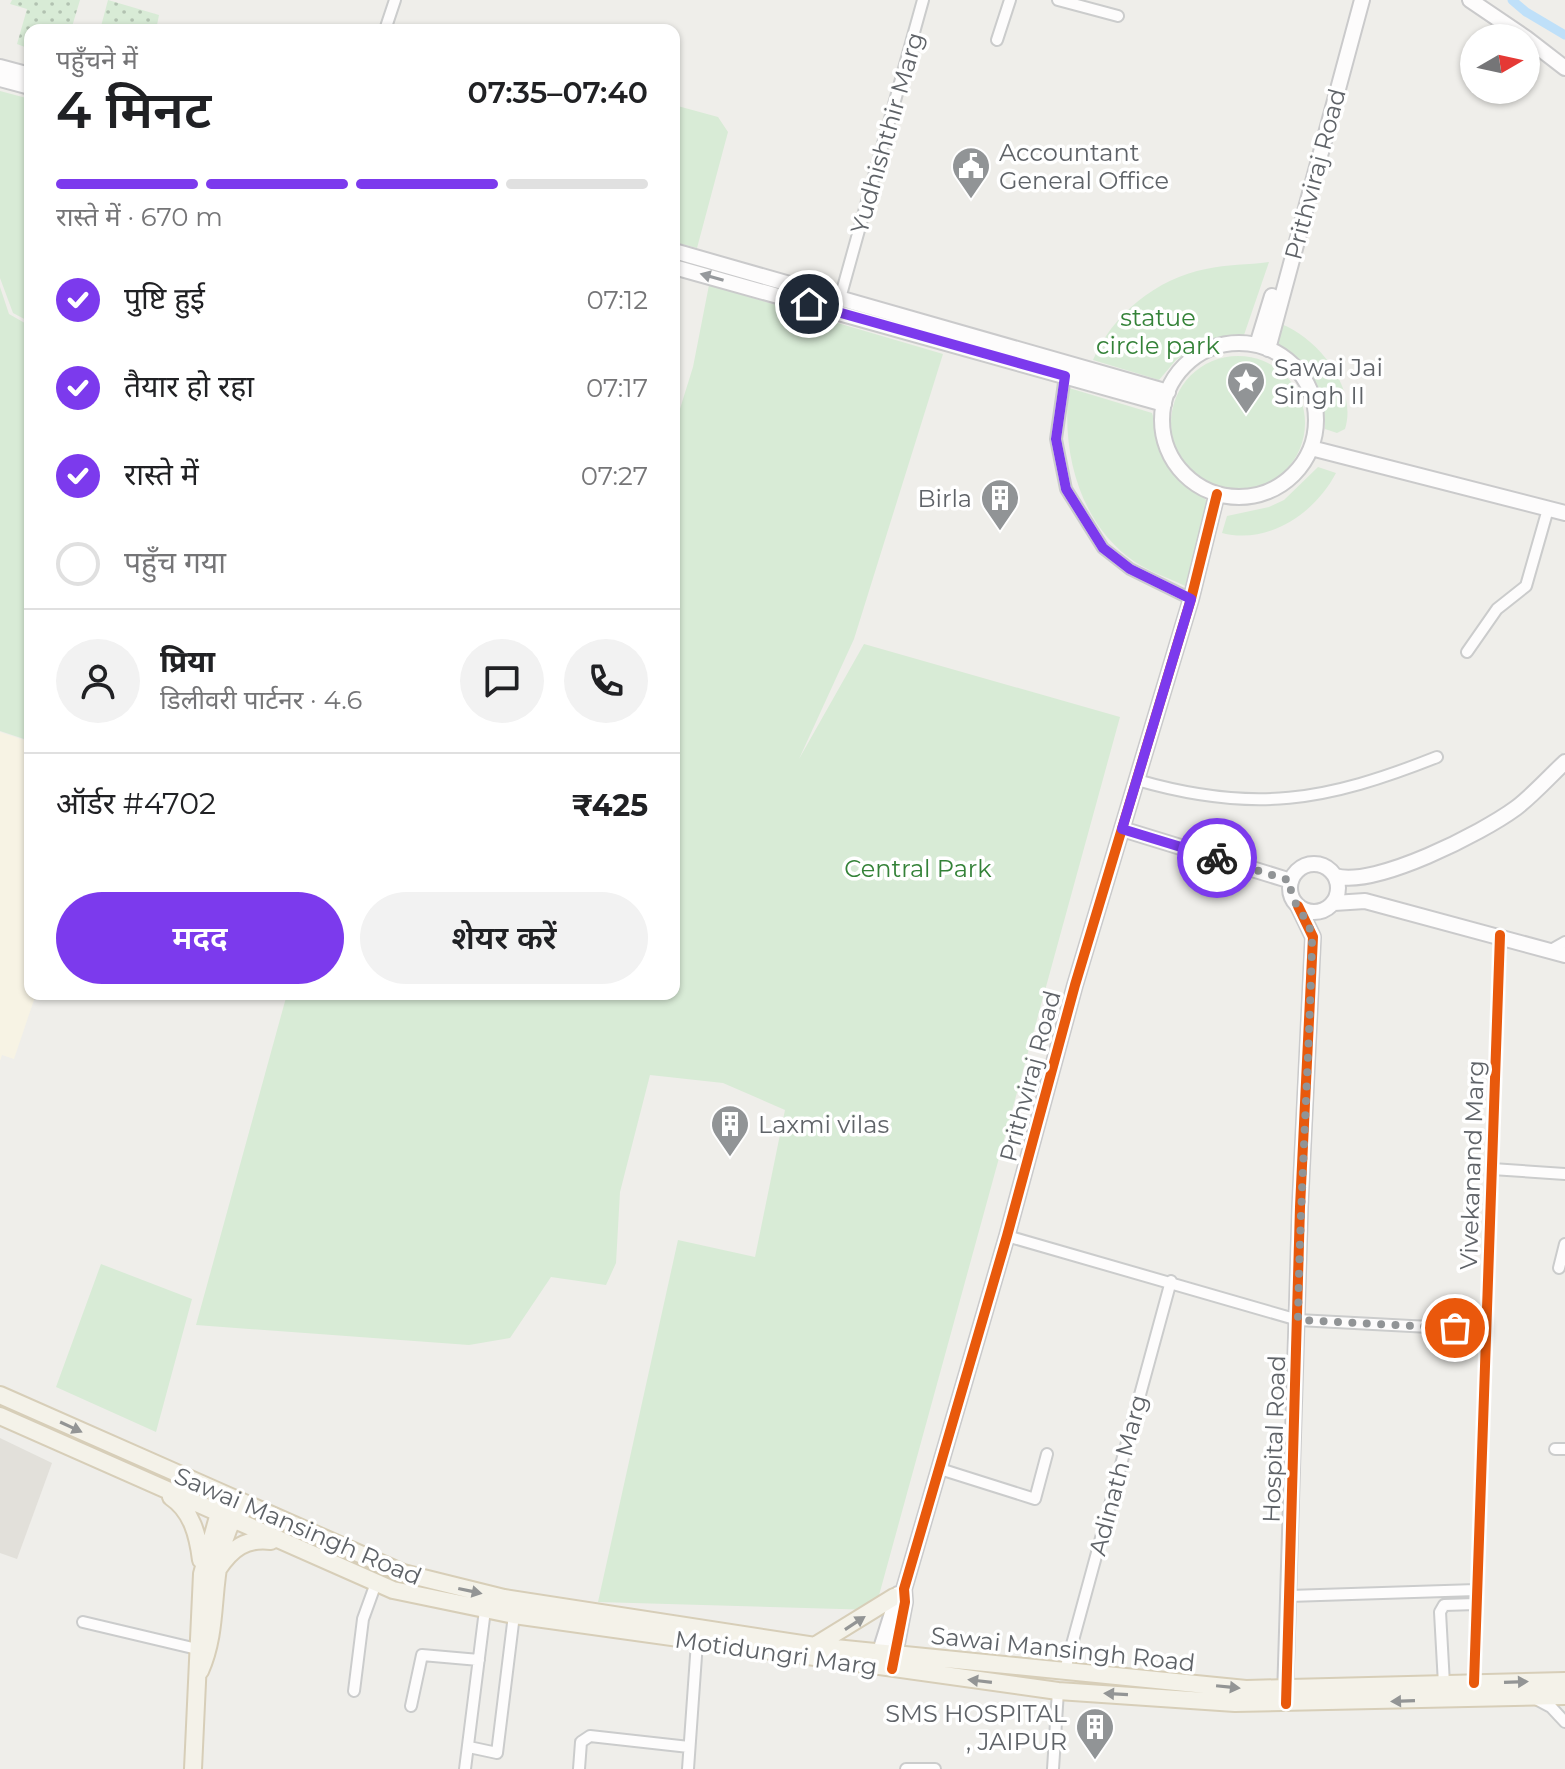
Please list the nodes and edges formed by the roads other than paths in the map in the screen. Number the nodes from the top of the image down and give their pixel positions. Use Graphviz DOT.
graph roads {
  1 [pos="395,0"];
  2 [pos="923,0"];
  3 [pos="1010,0"];
  4 [pos="1058,0"];
  5 [pos="1359,0"];
  6 [pos="1470,0"];
  7 [pos="1118,16"];
  8 [pos="387,24"];
  9 [pos="1505,24"];
  10 [pos="997,40"];
  11 [pos="1540,49"];
  12 [pos="0,67"];
  13 [pos="1565,68"];
  14 [pos="24,73"];
  15 [pos="0,79"];
  16 [pos="24,85"];
  17 [pos="680,253"];
  18 [pos="680,268"];
  19 [pos="838,306"];
  20 [pos="1262,347"];
  21 [pos="1065,376"];
  22 [pos="1166,398"];
  23 [pos="1313,444"];
  24 [pos="1217,494"];
  25 [pos="1565,503"];
  26 [pos="1548,509"];
  27 [pos="1565,513"];
  28 [pos="1191,599"];
  29 [pos="1467,652"];
  30 [pos="1437,757"];
  31 [pos="1565,762"];
  32 [pos="1137,780"];
  33 [pos="1122,829"];
  34 [pos="1384,873"];
  35 [pos="1335,876"];
  36 [pos="1291,881"];
  37 [pos="1334,903"];
  38 [pos="1384,905"];
  39 [pos="1298,906"];
  40 [pos="1320,912"];
  41 [pos="1500,935"];
  42 [pos="1313,937"];
  43 [pos="1565,942"];
  44 [pos="1549,951"];
  45 [pos="1565,955"];
  46 [pos="1492,1169"];
  47 [pos="1565,1174"];
  48 [pos="1007,1236"];
  49 [pos="1565,1244"];
  50 [pos="1559,1268"];
  51 [pos="1171,1281"];
  52 [pos="1298,1320"];
  53 [pos="1486,1330"];
  54 [pos="0,1395"];
  55 [pos="0,1416"];
  56 [pos="1047,1454"];
  57 [pos="940,1469"];
  58 [pos="154,1486"];
  59 [pos="225,1497"];
  60 [pos="241,1504"];
  61 [pos="225,1517"];
  62 [pos="285,1542"];
  63 [pos="208,1574"];
  64 [pos="376,1583"];
  65 [pos="1476,1590"];
  66 [pos="899,1593"];
  67 [pos="1289,1596"];
  68 [pos="1476,1604"];
  69 [pos="485,1610"];
  70 [pos="514,1615"];
  71 [pos="83,1622"];
  72 [pos="697,1642"];
  73 [pos="815,1646"];
  74 [pos="197,1649"];
  75 [pos="479,1660"];
  76 [pos="886,1660"];
  77 [pos="1065,1670"];
  78 [pos="200,1672"];
  79 [pos="1565,1681"];
  80 [pos="1474,1683"];
  81 [pos="1444,1684"];
  82 [pos="354,1691"];
  83 [pos="1058,1691"];
  84 [pos="1285,1696"];
  85 [pos="1565,1696"];
  86 [pos="1528,1697"];
  87 [pos="411,1706"];
  88 [pos="1565,1722"];
  89 [pos="469,1747"];
  90 [pos="689,1747"];
  91 [pos="193,1769"];
  92 [pos="465,1769"];
  93 [pos="579,1769"];
  94 [pos="688,1769"];
  95 [pos="906,1769"];
  96 [pos="935,1769"];
  97 [pos="1053,1769"];
  1 -- 8 [label="street"];
  2 -- 19 [label="street, Yudhishthir Marg"];
  3 -- 10 [label="street"];
  4 -- 7 [label="street"];
  5 -- 20 [label="street, Prithviraj Road"];
  6 -- 9 [label="street"];
  11 -- 13 [label="street"];
  12 -- 14 [label="street"];
  15 -- 16 [label="street"];
  17 -- 19 [label="street"];
  19 -- 18 [label="street, one-way"];
  19 -- 21 [label="street"];
  19 -- 22 [label="street"];
  20 -- 22 [label="street"];
  20 -- 23 [label="street"];
  21 -- 22 [label="street"];
  21 -- 28 [label="street"];
  22 -- 24 [label="street"];
  23 -- 24 [label="street"];
  23 -- 25 [label="street"];
  23 -- 26 [label="street"];
  24 -- 28 [label="street, Prithviraj Road"];
  26 -- 27 [label="street"];
  26 -- 29 [label="street"];
  28 -- 32 [label="street, Prithviraj Road"];
  30 -- 32 [label="street"];
  31 -- 34 [label="street"];
  32 -- 33 [label="street, Prithviraj Road"];
  33 -- 36 [label="street"];
  33 -- 48 [label="street, Prithviraj Road"];
  34 -- 35 [label="street"];
  34 -- 38 [label="street"];
  35 -- 36 [label="street"];
  35 -- 37 [label="street"];
  36 -- 39 [label="street"];
  37 -- 38 [label="street"];
  37 -- 40 [label="street"];
  38 -- 41 [label="street"];
  39 -- 40 [label="street"];
  39 -- 42 [label="street, Hospital Road"];
  40 -- 42 [label="street"];
  41 -- 44 [label="street"];
  41 -- 46 [label="street, Vivekanand Marg"];
  42 -- 52 [label="street, Hospital Road"];
  43 -- 44 [label="street"];
  44 -- 45 [label="street"];
  46 -- 47 [label="street"];
  46 -- 53 [label="street, Vivekanand Marg"];
  48 -- 51 [label="street"];
  48 -- 57 [label="street, Prithviraj Road"];
  49 -- 50 [label="street"];
  51 -- 52 [label="street"];
  51 -- 77 [label="street, Adinath Marg"];
  52 -- 53 [label="street"];
  52 -- 67 [label="street, Hospital Road"];
  53 -- 65 [label="street, Vivekanand Marg"];
  54 -- 59 [label="main road, Sawai Mansingh Road, one-way"];
  55 -- 58 [label="main road"];
  56 -- 57 [label="street"];
  57 -- 66 [label="street, Prithviraj Road"];
  58 -- 61 [label="main road, Motidungri Marg"];
  58 -- 63 [label="main road"];
  59 -- 60 [label="main road, Sawai Mansingh Road"];
  59 -- 61 [label="main road"];
  60 -- 61 [label="main road"];
  60 -- 73 [label="main road, Sawai Mansingh Road, one-way"];
  61 -- 62 [label="main road, Motidungri Marg"];
  61 -- 63 [label="main road"];
  62 -- 63 [label="main road"];
  62 -- 64 [label="main road, Motidungri Marg"];
  63 -- 74 [label="main road"];
  63 -- 78 [label="main road"];
  64 -- 69 [label="main road, Motidungri Marg"];
  64 -- 82 [label="street"];
  65 -- 67 [label="street"];
  65 -- 68 [label="street, Vivekanand Marg"];
  73 -- 66 [label="main road, one-way"];
  66 -- 76 [label="street, Prithviraj Road"];
  67 -- 84 [label="street, Hospital Road"];
  68 -- 80 [label="street, Vivekanand Marg"];
  68 -- 81 [label="street"];
  69 -- 70 [label="main road, Motidungri Marg"];
  69 -- 75 [label="street"];
  70 -- 72 [label="main road, Motidungri Marg"];
  70 -- 89 [label="street"];
  71 -- 74 [label="street"];
  72 -- 76 [label="main road, Motidungri Marg"];
  72 -- 90 [label="street"];
  73 -- 76 [label="main road, Sawai Mansingh Road"];
  74 -- 78 [label="main road"];
  75 -- 87 [label="street"];
  75 -- 89 [label="street"];
  76 -- 77 [label="main road, Sawai Mansingh Road"];
  83 -- 76 [label="main road, Motidungri Marg, one-way"];
  77 -- 84 [label="main road, Sawai Mansingh Road, one-way"];
  78 -- 91 [label="main road"];
  80 -- 79 [label="main road, Sawai Mansingh Road, one-way"];
  80 -- 81 [label="main road, Sawai Mansingh Road"];
  81 -- 84 [label="main road, Sawai Mansingh Road"];
  84 -- 83 [label="main road, Motidungri Marg, one-way"];
  83 -- 97 [label="street"];
  86 -- 84 [label="main road, Motidungri Marg, one-way"];
  85 -- 86 [label="main road, Motidungri Marg"];
  86 -- 88 [label="street"];
  89 -- 92 [label="street"];
  90 -- 93 [label="street"];
  90 -- 94 [label="street"];
  95 -- 96 [label="street"];
}
